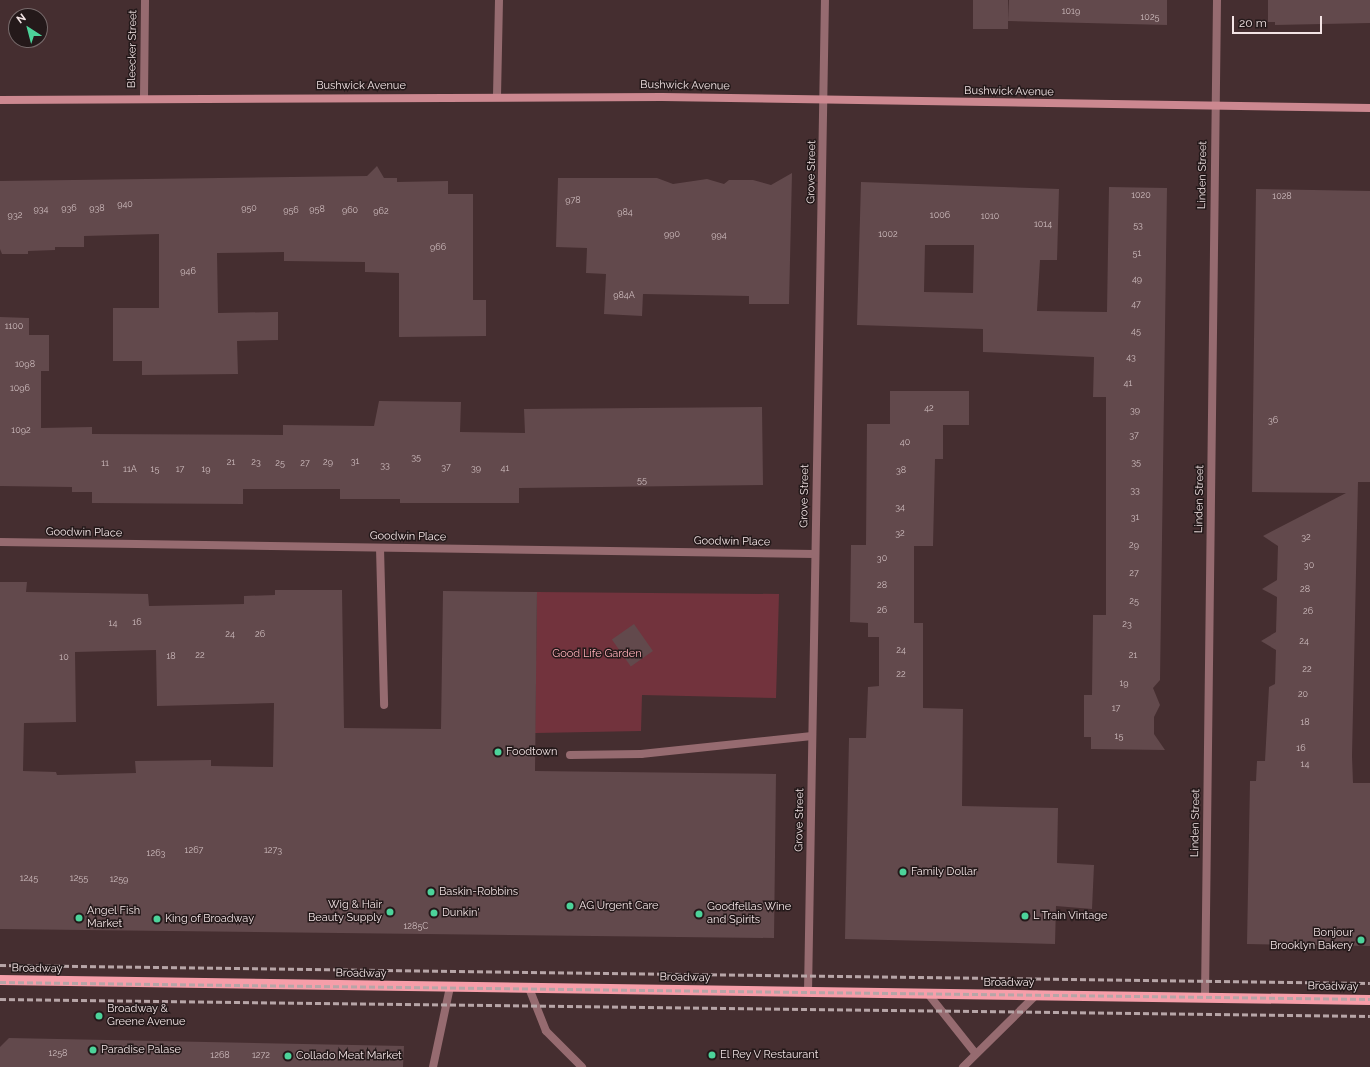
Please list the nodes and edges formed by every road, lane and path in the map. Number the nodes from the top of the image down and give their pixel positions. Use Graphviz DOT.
graph roads {
  1 [pos="145,0"];
  2 [pos="499,0"];
  3 [pos="825,0"];
  4 [pos="1217,0"];
  5 [pos="497,96"];
  6 [pos="144,97"];
  7 [pos="0,100"];
  8 [pos="824,100"];
  9 [pos="1215,107"];
  10 [pos="1370,108"];
  11 [pos="0,542"];
  12 [pos="380,548"];
  13 [pos="815,554"];
  14 [pos="384,705"];
  15 [pos="812,736"];
  16 [pos="570,755"];
  17 [pos="1,981"];
  18 [pos="450,987"];
  19 [pos="529,988"];
  20 [pos="808,992"];
  21 [pos="1036,995"];
  22 [pos="930,996"];
  23 [pos="1205,997"];
  24 [pos="1370,1000"];
  25 [pos="976,1054"];
  26 [pos="433,1067"];
  27 [pos="582,1067"];
  28 [pos="963,1067"];
  1 -- 6 [label="street, Bleecker Street"];
  2 -- 5 [label="street"];
  3 -- 8 [label="street, Grove Street"];
  4 -- 9 [label="street, Linden Street"];
  5 -- 6 [label="main road, Bushwick Avenue"];
  5 -- 8 [label="main road, Bushwick Avenue"];
  6 -- 7 [label="main road, Bushwick Avenue"];
  8 -- 9 [label="main road, Bushwick Avenue"];
  8 -- 13 [label="street, Grove Street"];
  9 -- 10 [label="main road, Bushwick Avenue"];
  9 -- 23 [label="street, Linden Street"];
  11 -- 12 [label="street, Goodwin Place"];
  12 -- 13 [label="street, Goodwin Place"];
  12 -- 14 [label="street"];
  13 -- 15 [label="street, Grove Street"];
  15 -- 16 [label="street"];
  15 -- 20 [label="street, Grove Street"];
  17 -- 18 [label="main road, Broadway"];
  18 -- 19 [label="main road, Broadway"];
  18 -- 26 [label="street"];
  19 -- 20 [label="main road, Broadway"];
  19 -- 27 [label="street"];
  20 -- 22 [label="main road, Broadway"];
  21 -- 22 [label="main road, Broadway"];
  21 -- 23 [label="main road, Broadway"];
  21 -- 25 [label="street"];
  22 -- 25 [label="street"];
  23 -- 24 [label="main road, Broadway"];
  25 -- 28 [label="street"];
}
